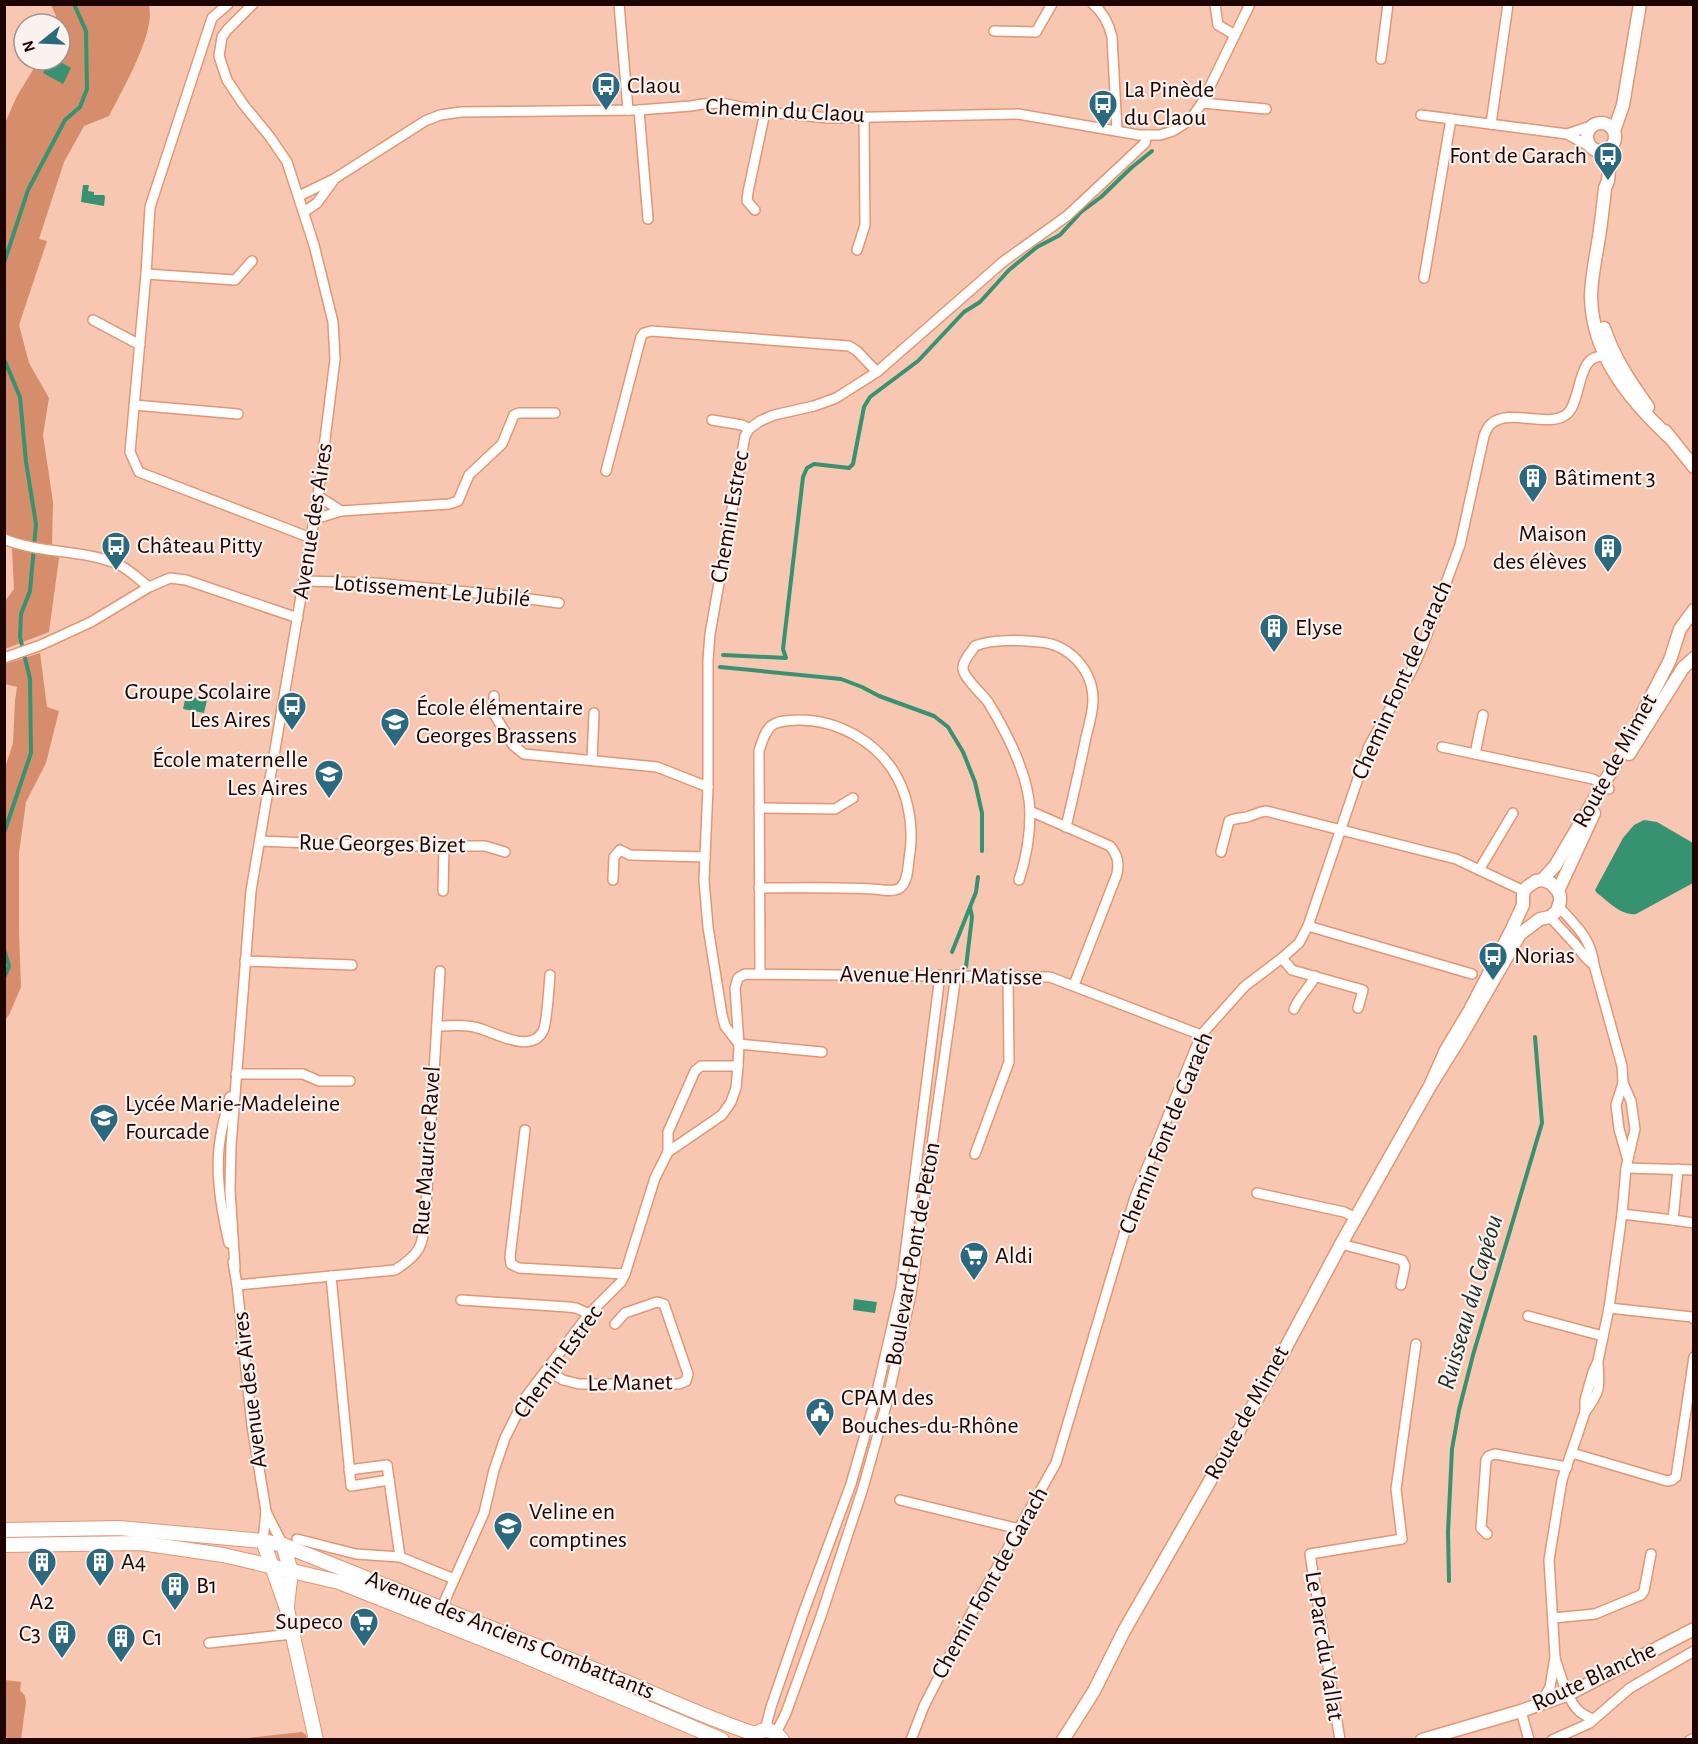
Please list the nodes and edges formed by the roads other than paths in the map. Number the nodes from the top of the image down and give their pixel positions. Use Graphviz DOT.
graph roads {
  1 [pos="228,4"];
  2 [pos="253,4"];
  3 [pos="619,4"];
  4 [pos="1052,4"];
  5 [pos="1093,4"];
  6 [pos="1215,4"];
  7 [pos="1250,4"];
  8 [pos="1388,4"];
  9 [pos="1508,4"];
  10 [pos="1640,4"];
  11 [pos="994,31"];
  12 [pos="1235,35"];
  13 [pos="1381,59"];
  14 [pos="1625,94"];
  15 [pos="1202,104"];
  16 [pos="1266,109"];
  17 [pos="628,110"];
  18 [pos="639,110"];
  19 [pos="765,112"];
  20 [pos="1420,116"];
  21 [pos="864,117"];
  22 [pos="1450,119"];
  23 [pos="1491,124"];
  24 [pos="1595,124"];
  25 [pos="1117,131"];
  26 [pos="1614,131"];
  27 [pos="1567,134"];
  28 [pos="1147,135"];
  29 [pos="1611,147"];
  30 [pos="1593,148"];
  31 [pos="334,180"];
  32 [pos="1605,188"];
  33 [pos="299,196"];
  34 [pos="755,210"];
  35 [pos="304,212"];
  36 [pos="648,219"];
  37 [pos="857,250"];
  38 [pos="252,261"];
  39 [pos="146,274"];
  40 [pos="1424,278"];
  41 [pos="1592,280"];
  42 [pos="93,320"];
  43 [pos="140,345"];
  44 [pos="1605,357"];
  45 [pos="877,372"];
  46 [pos="134,405"];
  47 [pos="555,413"];
  48 [pos="238,414"];
  49 [pos="712,420"];
  50 [pos="749,429"];
  51 [pos="1668,436"];
  52 [pos="1694,469"];
  53 [pos="606,471"];
  54 [pos="318,496"];
  55 [pos="341,511"];
  56 [pos="315,519"];
  57 [pos="311,538"];
  58 [pos="4,539"];
  59 [pos="305,581"];
  60 [pos="149,587"];
  61 [pos="559,603"];
  62 [pos="1694,610"];
  63 [pos="298,618"];
  64 [pos="1678,636"];
  65 [pos="1694,656"];
  66 [pos="4,658"];
  67 [pos="494,696"];
  68 [pos="594,713"];
  69 [pos="1483,715"];
  70 [pos="1442,747"];
  71 [pos="1475,754"];
  72 [pos="592,760"];
  73 [pos="708,787"];
  74 [pos="1606,788"];
  75 [pos="853,798"];
  76 [pos="759,808"];
  77 [pos="1030,811"];
  78 [pos="1513,813"];
  79 [pos="1066,827"];
  80 [pos="1341,830"];
  81 [pos="260,841"];
  82 [pos="444,846"];
  83 [pos="504,852"];
  84 [pos="1221,852"];
  85 [pos="705,857"];
  86 [pos="1479,870"];
  87 [pos="613,880"];
  88 [pos="1019,880"];
  89 [pos="1542,880"];
  90 [pos="759,888"];
  91 [pos="443,891"];
  92 [pos="1524,891"];
  93 [pos="1558,891"];
  94 [pos="1523,905"];
  95 [pos="1559,907"];
  96 [pos="1545,918"];
  97 [pos="1308,926"];
  98 [pos="1282,958"];
  99 [pos="245,962"];
  100 [pos="352,964"];
  101 [pos="1594,965"];
  102 [pos="440,971"];
  103 [pos="760,974"];
  104 [pos="1472,974"];
  105 [pos="550,975"];
  106 [pos="940,975"];
  107 [pos="956,975"];
  108 [pos="1008,976"];
  109 [pos="1315,976"];
  110 [pos="1074,985"];
  111 [pos="1358,1008"];
  112 [pos="1294,1009"];
  113 [pos="437,1026"];
  114 [pos="1201,1035"];
  115 [pos="738,1044"];
  116 [pos="822,1052"];
  117 [pos="738,1066"];
  118 [pos="236,1074"];
  119 [pos="350,1082"];
  120 [pos="1623,1083"];
  121 [pos="1430,1086"];
  122 [pos="1619,1129"];
  123 [pos="1635,1129"];
  124 [pos="525,1130"];
  125 [pos="668,1152"];
  126 [pos="975,1154"];
  127 [pos="1627,1164"];
  128 [pos="1678,1169"];
  129 [pos="1694,1170"];
  130 [pos="1257,1193"];
  131 [pos="1622,1214"];
  132 [pos="1356,1218"];
  133 [pos="1673,1220"];
  134 [pos="1694,1223"];
  135 [pos="1341,1244"];
  136 [pos="625,1274"];
  137 [pos="331,1276"];
  138 [pos="237,1285"];
  139 [pos="1401,1285"];
  140 [pos="461,1300"];
  141 [pos="1609,1308"];
  142 [pos="589,1314"];
  143 [pos="1528,1316"];
  144 [pos="1694,1319"];
  145 [pos="615,1324"];
  146 [pos="1603,1336"];
  147 [pos="1416,1344"];
  148 [pos="1694,1357"];
  149 [pos="547,1370"];
  150 [pos="1572,1453"];
  151 [pos="1567,1467"];
  152 [pos="350,1470"];
  153 [pos="389,1480"];
  154 [pos="900,1500"];
  155 [pos="266,1511"];
  156 [pos="1019,1529"];
  157 [pos="4,1530"];
  158 [pos="276,1531"];
  159 [pos="1487,1534"];
  160 [pos="297,1539"];
  161 [pos="263,1541"];
  162 [pos="4,1545"];
  163 [pos="283,1545"];
  164 [pos="400,1553"];
  165 [pos="1651,1554"];
  166 [pos="233,1557"];
  167 [pos="315,1558"];
  168 [pos="271,1566"];
  169 [pos="291,1570"];
  170 [pos="454,1579"];
  171 [pos="277,1582"];
  172 [pos="287,1609"];
  173 [pos="441,1609"];
  174 [pos="1553,1618"];
  175 [pos="1694,1629"];
  176 [pos="292,1634"];
  177 [pos="209,1643"];
  178 [pos="1694,1651"];
  179 [pos="1555,1657"];
  180 [pos="1569,1694"];
  181 [pos="1540,1705"];
  182 [pos="1521,1711"];
  183 [pos="1593,1720"];
  184 [pos="766,1735"];
  185 [pos="316,1740"];
  186 [pos="722,1740"];
  187 [pos="911,1740"];
  188 [pos="1063,1740"];
  189 [pos="1340,1740"];
  190 [pos="1422,1740"];
  191 [pos="1529,1740"];
  192 [pos="1552,1740"];
  1 -- 39 [label="street"];
  2 -- 33 [label="street, Avenue des Aires"];
  3 -- 17 [label="street"];
  4 -- 11 [label="street"];
  5 -- 25 [label="street"];
  6 -- 12 [label="street"];
  7 -- 12 [label="street, Chemin du Claou"];
  8 -- 13 [label="street"];
  9 -- 23 [label="street"];
  10 -- 14 [label="street"];
  12 -- 15 [label="street, Chemin du Claou"];
  14 -- 24 [label="street"];
  14 -- 26 [label="street"];
  15 -- 16 [label="street"];
  15 -- 28 [label="street, Chemin du Claou"];
  17 -- 18 [label="street, Chemin du Claou"];
  17 -- 31 [label="street, Chemin du Claou"];
  18 -- 19 [label="street, Chemin du Claou"];
  18 -- 36 [label="street"];
  19 -- 21 [label="street, Chemin du Claou"];
  19 -- 34 [label="street"];
  20 -- 22 [label="street"];
  21 -- 25 [label="street, Chemin du Claou"];
  21 -- 37 [label="street"];
  22 -- 23 [label="street"];
  22 -- 40 [label="street"];
  23 -- 27 [label="street"];
  24 -- 26 [label="street"];
  24 -- 27 [label="street"];
  24 -- 30 [label="street"];
  25 -- 28 [label="street, Chemin du Claou"];
  26 -- 29 [label="street"];
  27 -- 30 [label="street"];
  28 -- 45 [label="street, Chemin Estrec"];
  29 -- 30 [label="street"];
  29 -- 32 [label="street"];
  30 -- 32 [label="street"];
  31 -- 33 [label="street, Chemin du Claou"];
  31 -- 35 [label="street, Chemin du Claou"];
  32 -- 41 [label="street"];
  33 -- 35 [label="street, Avenue des Aires"];
  35 -- 54 [label="street, Avenue des Aires"];
  38 -- 39 [label="street"];
  39 -- 43 [label="street"];
  41 -- 44 [label="street"];
  41 -- 51 [label="street"];
  42 -- 43 [label="street"];
  43 -- 46 [label="street"];
  44 -- 51 [label="street"];
  44 -- 80 [label="street, Chemin Font de Garach"];
  45 -- 50 [label="street, Chemin Estrec"];
  45 -- 53 [label="street"];
  46 -- 48 [label="street"];
  46 -- 57 [label="street"];
  47 -- 55 [label="street"];
  49 -- 50 [label="street"];
  50 -- 73 [label="street, Chemin Estrec"];
  51 -- 52 [label="street"];
  54 -- 55 [label="street"];
  54 -- 56 [label="street, Avenue des Aires"];
  55 -- 56 [label="street"];
  56 -- 57 [label="street, Avenue des Aires"];
  57 -- 59 [label="street, Avenue des Aires"];
  58 -- 60 [label="street"];
  59 -- 61 [label="street, Lotissement Le Jubilé"];
  59 -- 63 [label="street, Avenue des Aires"];
  60 -- 63 [label="street"];
  60 -- 66 [label="street"];
  62 -- 64 [label="street, Route de Mimet"];
  63 -- 81 [label="street, Avenue des Aires"];
  64 -- 65 [label="street, Route de Mimet"];
  64 -- 74 [label="street, Route de Mimet"];
  65 -- 74 [label="street, Route de Mimet"];
  67 -- 72 [label="street"];
  68 -- 72 [label="street"];
  69 -- 71 [label="street"];
  70 -- 71 [label="street"];
  71 -- 74 [label="street"];
  72 -- 73 [label="street"];
  73 -- 85 [label="street, Chemin Estrec"];
  74 -- 89 [label="street, Route de Mimet"];
  74 -- 93 [label="street, Route de Mimet"];
  75 -- 76 [label="street"];
  76 -- 90 [label="street"];
  76 -- 90 [label="street"];
  77 -- 79 [label="street"];
  77 -- 79 [label="street"];
  77 -- 88 [label="street"];
  78 -- 86 [label="street"];
  79 -- 110 [label="street"];
  80 -- 84 [label="street"];
  80 -- 86 [label="street"];
  80 -- 97 [label="street, Chemin Font de Garach"];
  81 -- 82 [label="street, Rue Georges Bizet"];
  81 -- 99 [label="street, Avenue des Aires"];
  82 -- 83 [label="street, Rue Georges Bizet"];
  82 -- 91 [label="street"];
  85 -- 87 [label="street"];
  85 -- 115 [label="street, Chemin Estrec"];
  86 -- 92 [label="street"];
  89 -- 92 [label="street, Route de Mimet"];
  89 -- 93 [label="street"];
  90 -- 103 [label="street"];
  92 -- 94 [label="street, Route de Mimet"];
  93 -- 95 [label="street, Route de Mimet"];
  94 -- 96 [label="street"];
  94 -- 121 [label="street, Route de Mimet"];
  95 -- 96 [label="street, Route de Mimet"];
  95 -- 101 [label="street"];
  96 -- 101 [label="street"];
  96 -- 121 [label="street, Route de Mimet"];
  97 -- 98 [label="street, Chemin Font de Garach"];
  97 -- 104 [label="street"];
  98 -- 109 [label="street"];
  98 -- 114 [label="street, Chemin Font de Garach"];
  99 -- 100 [label="street"];
  99 -- 118 [label="street, Avenue des Aires"];
  101 -- 120 [label="street"];
  102 -- 113 [label="street, Rue Maurice Ravel"];
  103 -- 106 [label="street, Avenue Henri Matisse"];
  103 -- 115 [label="street, Avenue Henri Matisse"];
  105 -- 113 [label="street"];
  106 -- 107 [label="street, Avenue Henri Matisse"];
  106 -- 184 [label="street, Boulevard Pont de Peton"];
  107 -- 108 [label="street, Avenue Henri Matisse"];
  107 -- 184 [label="street, Boulevard Pont de Peton"];
  108 -- 110 [label="street, Avenue Henri Matisse"];
  108 -- 126 [label="street"];
  109 -- 111 [label="street"];
  109 -- 112 [label="street"];
  110 -- 114 [label="street, Avenue Henri Matisse"];
  113 -- 137 [label="street, Rue Maurice Ravel"];
  114 -- 156 [label="street, Chemin Font de Garach"];
  115 -- 116 [label="street"];
  115 -- 117 [label="street, Chemin Estrec"];
  117 -- 125 [label="street, Chemin Estrec"];
  117 -- 125 [label="street, Chemin Estrec"];
  118 -- 119 [label="street"];
  118 -- 138 [label="street, Avenue des Aires"];
  120 -- 122 [label="street"];
  120 -- 123 [label="street"];
  121 -- 132 [label="street, Route de Mimet"];
  122 -- 123 [label="street"];
  122 -- 127 [label="street"];
  123 -- 127 [label="street"];
  124 -- 136 [label="street"];
  125 -- 136 [label="street, Chemin Estrec"];
  127 -- 128 [label="street"];
  127 -- 131 [label="street"];
  128 -- 129 [label="street"];
  128 -- 133 [label="street"];
  130 -- 132 [label="street"];
  131 -- 133 [label="street"];
  131 -- 141 [label="street"];
  132 -- 135 [label="street, Route de Mimet"];
  133 -- 134 [label="street"];
  135 -- 139 [label="street"];
  135 -- 188 [label="street, Route de Mimet"];
  136 -- 142 [label="street, Chemin Estrec"];
  137 -- 138 [label="street, Rue Maurice Ravel"];
  137 -- 152 [label="street"];
  138 -- 155 [label="street, Avenue des Aires"];
  140 -- 142 [label="street"];
  141 -- 144 [label="street"];
  141 -- 146 [label="street"];
  142 -- 149 [label="street, Chemin Estrec"];
  143 -- 146 [label="street"];
  145 -- 149 [label="street, Le Manet"];
  146 -- 150 [label="street"];
  147 -- 189 [label="street, Le Parc du Vallat"];
  148 -- 150 [label="street"];
  149 -- 170 [label="street, Chemin Estrec"];
  150 -- 151 [label="street"];
  151 -- 159 [label="street"];
  151 -- 174 [label="street"];
  152 -- 153 [label="street"];
  152 -- 153 [label="street"];
  153 -- 164 [label="street"];
  154 -- 156 [label="street"];
  155 -- 158 [label="street, Avenue des Aires"];
  155 -- 161 [label="street, Avenue des Aires"];
  156 -- 187 [label="street, Chemin Font de Garach"];
  157 -- 161 [label="main road, Avenue des Anciens Combattants"];
  158 -- 161 [label="street"];
  158 -- 163 [label="street, Avenue des Aires"];
  160 -- 164 [label="street"];
  161 -- 163 [label="main road, Avenue des Anciens Combattants"];
  161 -- 166 [label="main road"];
  161 -- 168 [label="main road"];
  162 -- 166 [label="main road, Avenue des Anciens Combattants"];
  163 -- 167 [label="main road, Avenue des Anciens Combattants"];
  163 -- 169 [label="main road"];
  164 -- 170 [label="street"];
  165 -- 174 [label="street"];
  166 -- 168 [label="main road, Avenue des Anciens Combattants"];
  167 -- 169 [label="main road"];
  167 -- 173 [label="main road, Avenue des Anciens Combattants"];
  168 -- 169 [label="main road, Avenue des Anciens Combattants"];
  168 -- 171 [label="main road"];
  169 -- 171 [label="main road"];
  169 -- 172 [label="main road"];
  169 -- 186 [label="main road, Avenue des Anciens Combattants"];
  170 -- 173 [label="street, Chemin Estrec"];
  171 -- 172 [label="main road"];
  172 -- 176 [label="main road"];
  173 -- 184 [label="main road, Avenue des Anciens Combattants"];
  174 -- 179 [label="street"];
  175 -- 180 [label="street, Route Blanche"];
  176 -- 177 [label="street"];
  176 -- 185 [label="main road"];
  178 -- 183 [label="street"];
  179 -- 180 [label="street"];
  179 -- 181 [label="street"];
  180 -- 181 [label="street, Route Blanche"];
  180 -- 183 [label="street"];
  181 -- 182 [label="street, Route Blanche"];
  182 -- 190 [label="street, Route Blanche"];
  182 -- 191 [label="street"];
  183 -- 192 [label="street"];
}
